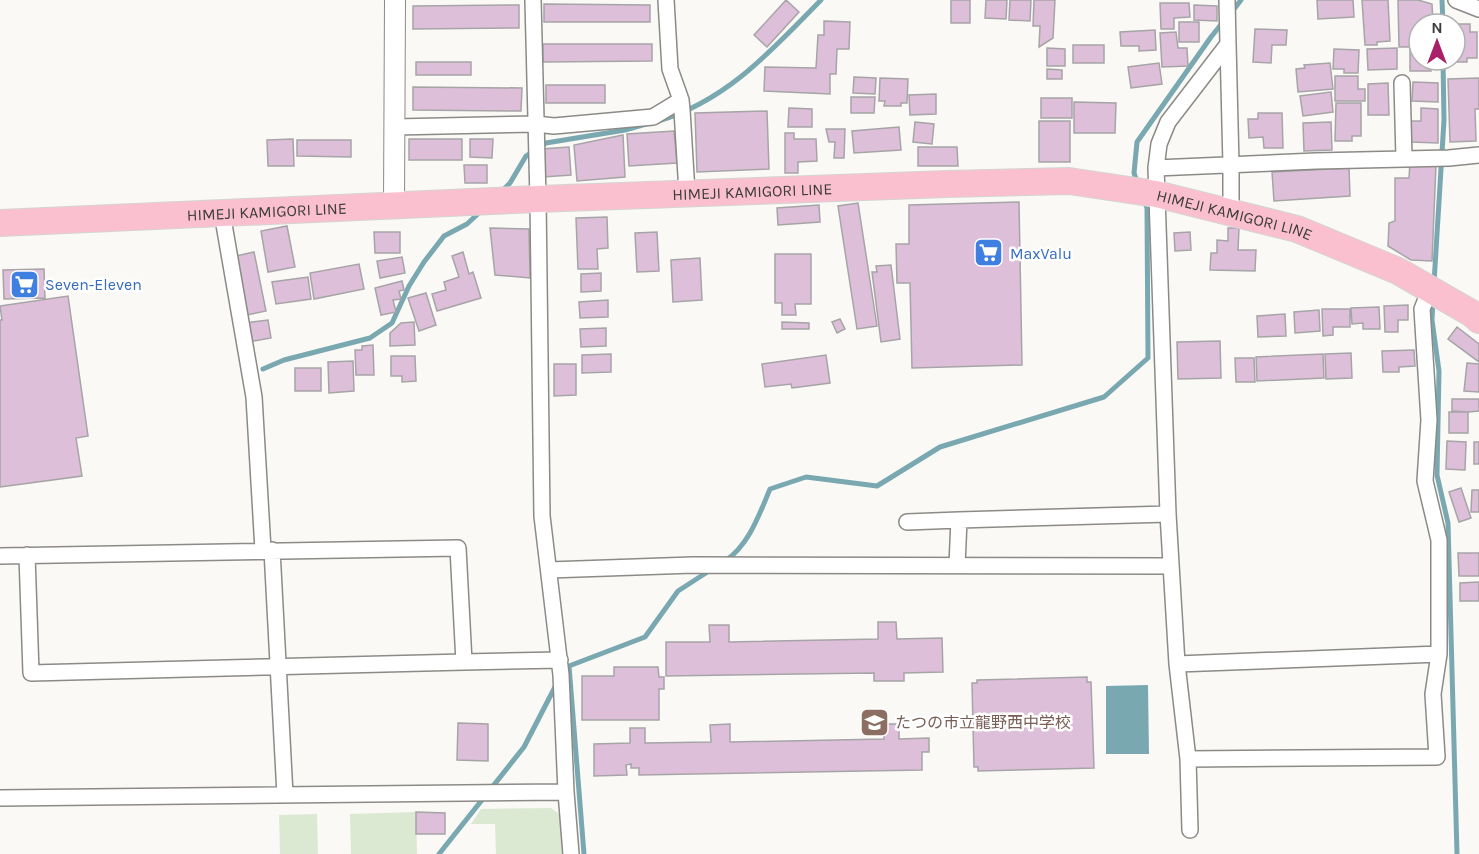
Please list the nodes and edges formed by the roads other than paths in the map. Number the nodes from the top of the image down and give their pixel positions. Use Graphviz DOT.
graph roads {
  1 [pos="395,0"];
  2 [pos="533,0"];
  3 [pos="666,0"];
  4 [pos="1227,0"];
  5 [pos="1456,0"];
  6 [pos="1479,9"];
  7 [pos="1228,44"];
  8 [pos="1402,83"];
  9 [pos="681,100"];
  10 [pos="536,124"];
  11 [pos="394,127"];
  12 [pos="1479,155"];
  13 [pos="1404,158"];
  14 [pos="1231,165"];
  15 [pos="1156,168"];
  16 [pos="687,193"];
  17 [pos="1156,194"];
  18 [pos="538,199"];
  19 [pos="394,206"];
  20 [pos="222,213"];
  21 [pos="1231,213"];
  22 [pos="0,223"];
  23 [pos="1430,289"];
  24 [pos="1479,320"];
  25 [pos="1168,514"];
  26 [pos="959,519"];
  27 [pos="907,522"];
  28 [pos="268,550"];
  29 [pos="27,555"];
  30 [pos="0,556"];
  31 [pos="957,565"];
  32 [pos="1171,566"];
  33 [pos="549,570"];
  34 [pos="1439,654"];
  35 [pos="560,660"];
  36 [pos="464,662"];
  37 [pos="1178,664"];
  38 [pos="279,667"];
  39 [pos="1188,759"];
  40 [pos="566,792"];
  41 [pos="285,795"];
  42 [pos="0,798"];
  43 [pos="1190,830"];
  44 [pos="571,854"];
  1 -- 11 [label="street"];
  2 -- 10 [label="street"];
  3 -- 9 [label="street"];
  4 -- 7 [label="street"];
  5 -- 6 [label="street"];
  7 -- 14 [label="street"];
  7 -- 15 [label="street"];
  8 -- 13 [label="street"];
  9 -- 10 [label="street"];
  9 -- 16 [label="street"];
  10 -- 11 [label="street"];
  10 -- 18 [label="street"];
  11 -- 19 [label="street"];
  12 -- 13 [label="street"];
  13 -- 14 [label="street"];
  14 -- 15 [label="street"];
  14 -- 21 [label="street"];
  15 -- 17 [label="street"];
  16 -- 17 [label="main road, HIMEJI KAMIGORI LINE"];
  16 -- 18 [label="main road, HIMEJI KAMIGORI LINE"];
  17 -- 21 [label="main road, HIMEJI KAMIGORI LINE"];
  17 -- 25 [label="street"];
  18 -- 19 [label="main road, HIMEJI KAMIGORI LINE"];
  18 -- 33 [label="street"];
  19 -- 20 [label="main road, HIMEJI KAMIGORI LINE"];
  20 -- 22 [label="main road, HIMEJI KAMIGORI LINE"];
  20 -- 28 [label="street"];
  21 -- 23 [label="main road, HIMEJI KAMIGORI LINE"];
  23 -- 24 [label="main road, HIMEJI KAMIGORI LINE"];
  23 -- 34 [label="street"];
  25 -- 26 [label="street"];
  25 -- 32 [label="street"];
  26 -- 27 [label="street"];
  26 -- 31 [label="street"];
  28 -- 29 [label="street"];
  28 -- 36 [label="street"];
  28 -- 38 [label="street"];
  29 -- 30 [label="street"];
  29 -- 38 [label="street"];
  31 -- 32 [label="street"];
  31 -- 33 [label="street"];
  32 -- 37 [label="street"];
  33 -- 35 [label="street"];
  34 -- 37 [label="street"];
  34 -- 39 [label="street"];
  35 -- 36 [label="street"];
  35 -- 40 [label="street"];
  36 -- 38 [label="street"];
  37 -- 39 [label="street"];
  38 -- 41 [label="street"];
  39 -- 43 [label="street"];
  40 -- 41 [label="street"];
  40 -- 44 [label="street"];
  41 -- 42 [label="street"];
}
